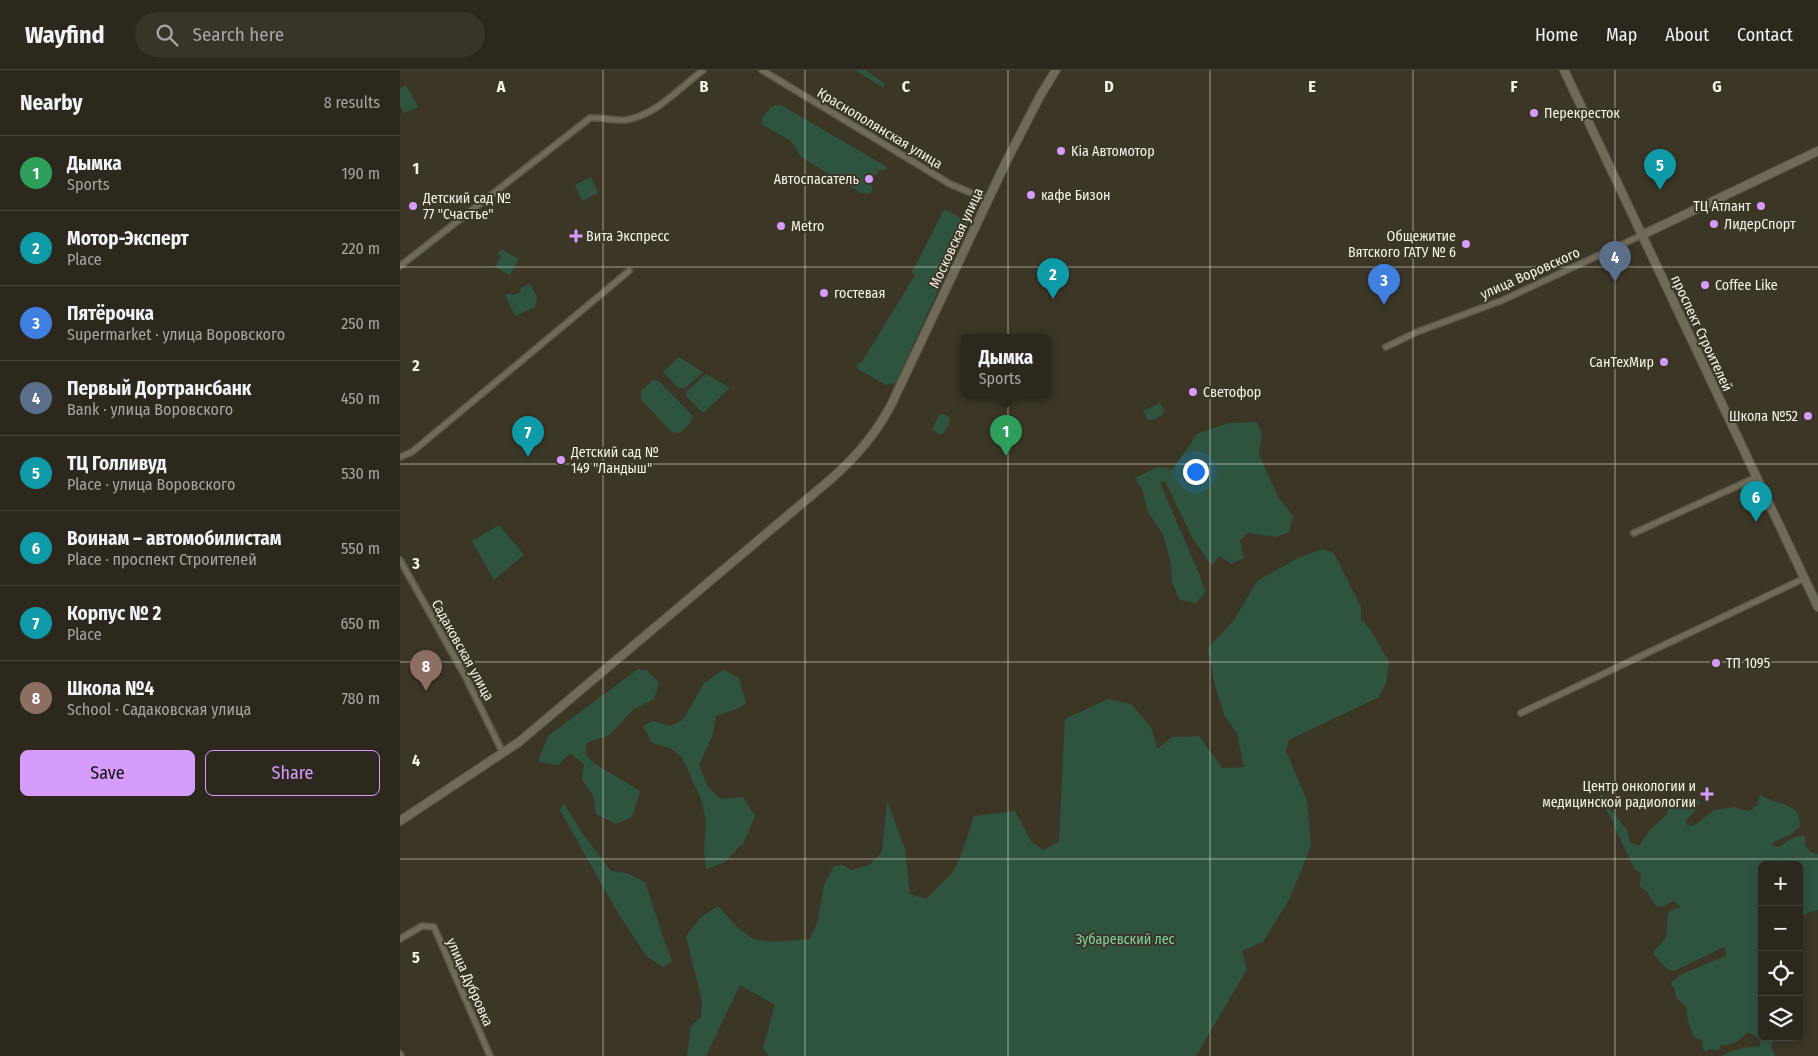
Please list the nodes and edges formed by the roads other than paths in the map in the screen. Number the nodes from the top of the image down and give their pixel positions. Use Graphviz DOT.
graph roads {
  1 [pos="703,70"];
  2 [pos="762,70"];
  3 [pos="1056,70"];
  4 [pos="1564,70"];
  5 [pos="1818,151"];
  6 [pos="988,200"];
  7 [pos="1642,235"];
  8 [pos="400,266"];
  9 [pos="629,271"];
  10 [pos="1386,347"];
  11 [pos="400,457"];
  12 [pos="1757,477"];
  13 [pos="1634,533"];
  14 [pos="400,560"];
  15 [pos="1805,578"];
  16 [pos="1818,607"];
  17 [pos="1521,713"];
  18 [pos="503,753"];
  19 [pos="400,821"];
  20 [pos="400,939"];
  21 [pos="490,1056"];
  1 -- 8 [label="street"];
  2 -- 6 [label="street, Краснополянская улица"];
  3 -- 6 [label="main road, Московская улица"];
  4 -- 7 [label="main road, проспект Строителей"];
  5 -- 7 [label="main road, улица Воровского"];
  6 -- 18 [label="main road, Московская улица"];
  7 -- 10 [label="street, улица Воровского"];
  7 -- 12 [label="main road, проспект Строителей"];
  9 -- 11 [label="street"];
  12 -- 13 [label="street"];
  12 -- 15 [label="main road, проспект Строителей"];
  14 -- 18 [label="street, Садаковская улица"];
  15 -- 16 [label="main road, проспект Строителей"];
  15 -- 17 [label="street"];
  18 -- 19 [label="main road, Московская улица"];
  20 -- 21 [label="street, улица Дубровка"];
}
